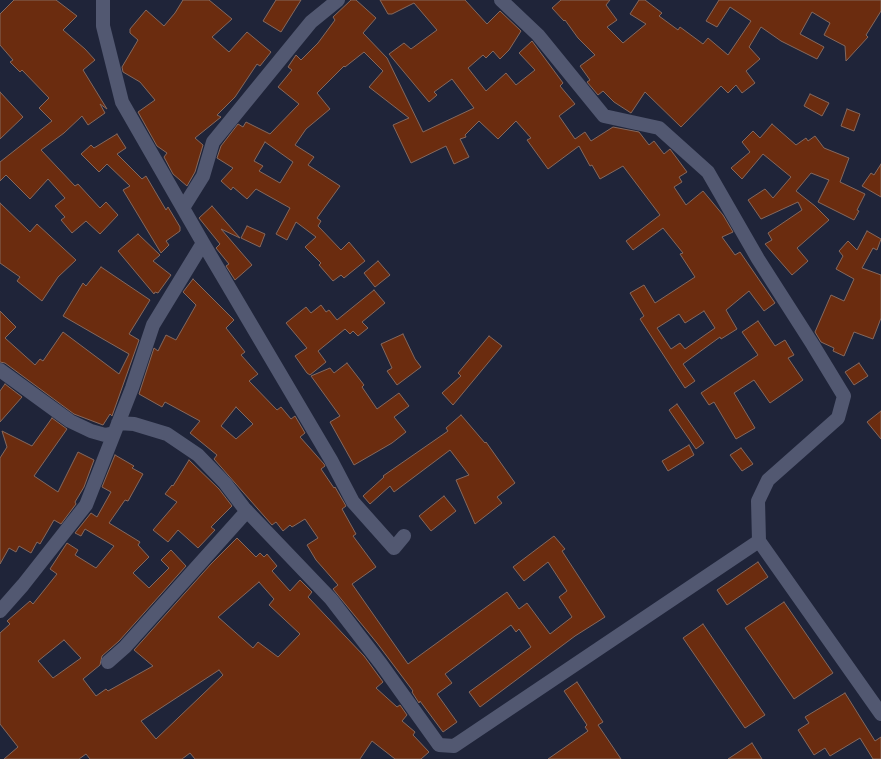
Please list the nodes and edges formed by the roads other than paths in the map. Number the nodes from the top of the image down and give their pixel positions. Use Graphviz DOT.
graph roads {
  1 [pos="103,0"];
  2 [pos="338,0"];
  3 [pos="501,0"];
  4 [pos="183,208"];
  5 [pos="203,243"];
  6 [pos="0,370"];
  7 [pos="116,428"];
  8 [pos="247,511"];
  9 [pos="404,536"];
  10 [pos="759,541"];
  11 [pos="0,611"];
  12 [pos="108,662"];
  13 [pos="881,714"];
  1 -- 4 [label="street"];
  2 -- 4 [label="street"];
  3 -- 10 [label="street"];
  4 -- 5 [label="street"];
  5 -- 7 [label="street"];
  5 -- 9 [label="street"];
  6 -- 7 [label="street"];
  7 -- 8 [label="street"];
  7 -- 11 [label="street"];
  8 -- 10 [label="street"];
  8 -- 12 [label="street"];
  10 -- 13 [label="street"];
}
